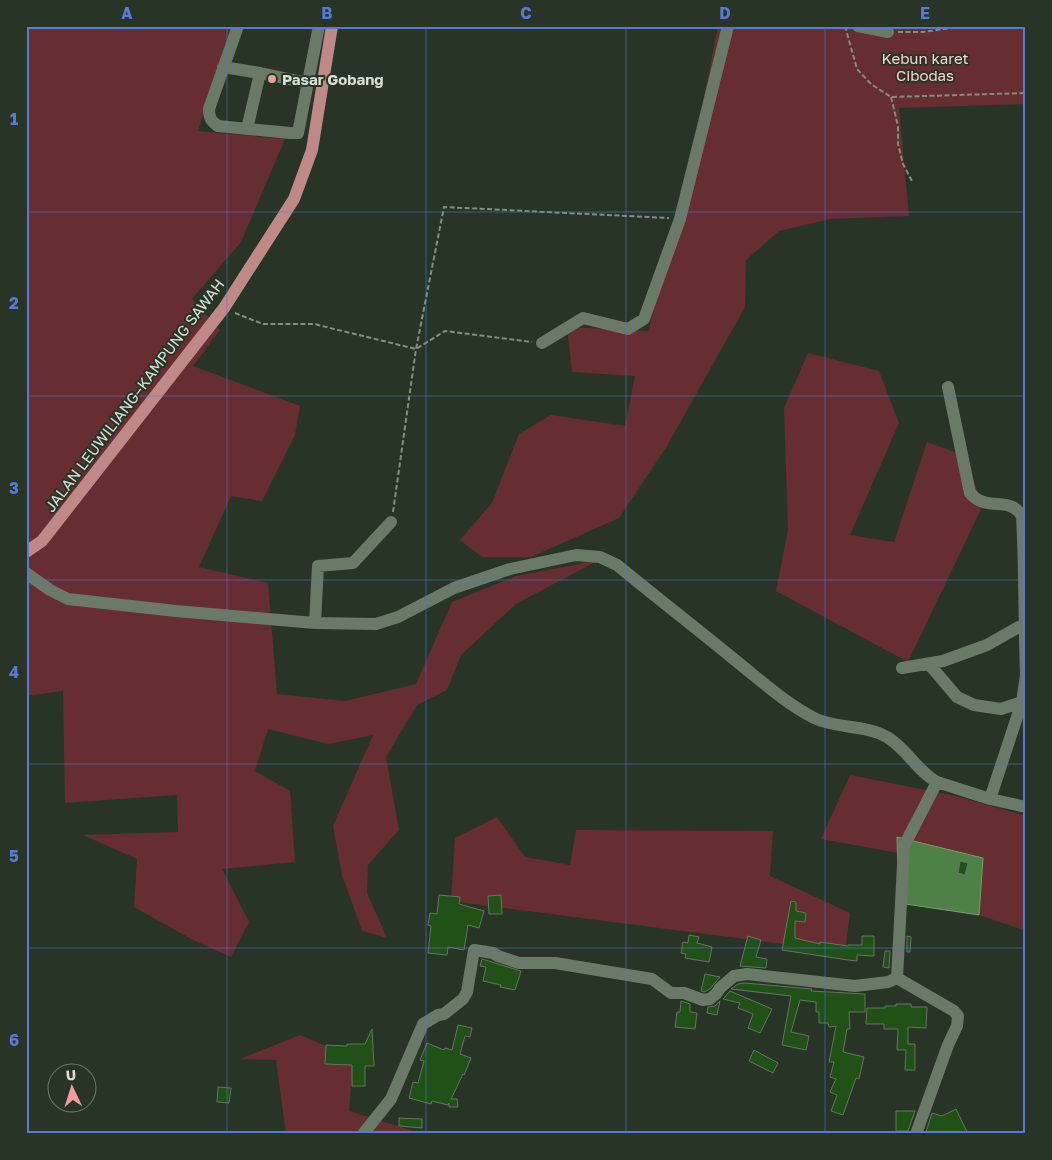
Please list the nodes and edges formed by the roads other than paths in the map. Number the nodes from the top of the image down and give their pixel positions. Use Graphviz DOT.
graph roads {
  1 [pos="238,26"];
  2 [pos="319,26"];
  3 [pos="332,26"];
  4 [pos="728,26"];
  5 [pos="858,26"];
  6 [pos="888,32"];
  7 [pos="223,66"];
  8 [pos="260,73"];
  9 [pos="308,83"];
  10 [pos="247,130"];
  11 [pos="542,343"];
  12 [pos="948,387"];
  13 [pos="392,522"];
  14 [pos="26,552"];
  15 [pos="26,573"];
  16 [pos="315,623"];
  17 [pos="1024,624"];
  18 [pos="929,664"];
  19 [pos="902,668"];
  20 [pos="1026,675"];
  21 [pos="1022,702"];
  22 [pos="938,782"];
  23 [pos="990,799"];
  24 [pos="1026,807"];
  25 [pos="897,978"];
  26 [pos="363,1134"];
  27 [pos="916,1134"];
  1 -- 7 [label="street"];
  2 -- 9 [label="street"];
  3 -- 14 [label="main road, JALAN LEUWILIANG–KAMPUNG SAWAH"];
  4 -- 11 [label="street"];
  5 -- 6 [label="street"];
  7 -- 8 [label="street"];
  7 -- 10 [label="street"];
  8 -- 9 [label="street"];
  8 -- 10 [label="street"];
  9 -- 10 [label="street"];
  12 -- 17 [label="street"];
  13 -- 16 [label="street"];
  15 -- 16 [label="street"];
  16 -- 22 [label="street"];
  17 -- 18 [label="street"];
  17 -- 20 [label="street"];
  18 -- 19 [label="street"];
  18 -- 21 [label="street"];
  20 -- 21 [label="street"];
  21 -- 23 [label="street"];
  22 -- 23 [label="street"];
  22 -- 25 [label="street"];
  23 -- 24 [label="street"];
  25 -- 26 [label="street"];
  25 -- 27 [label="street"];
}
